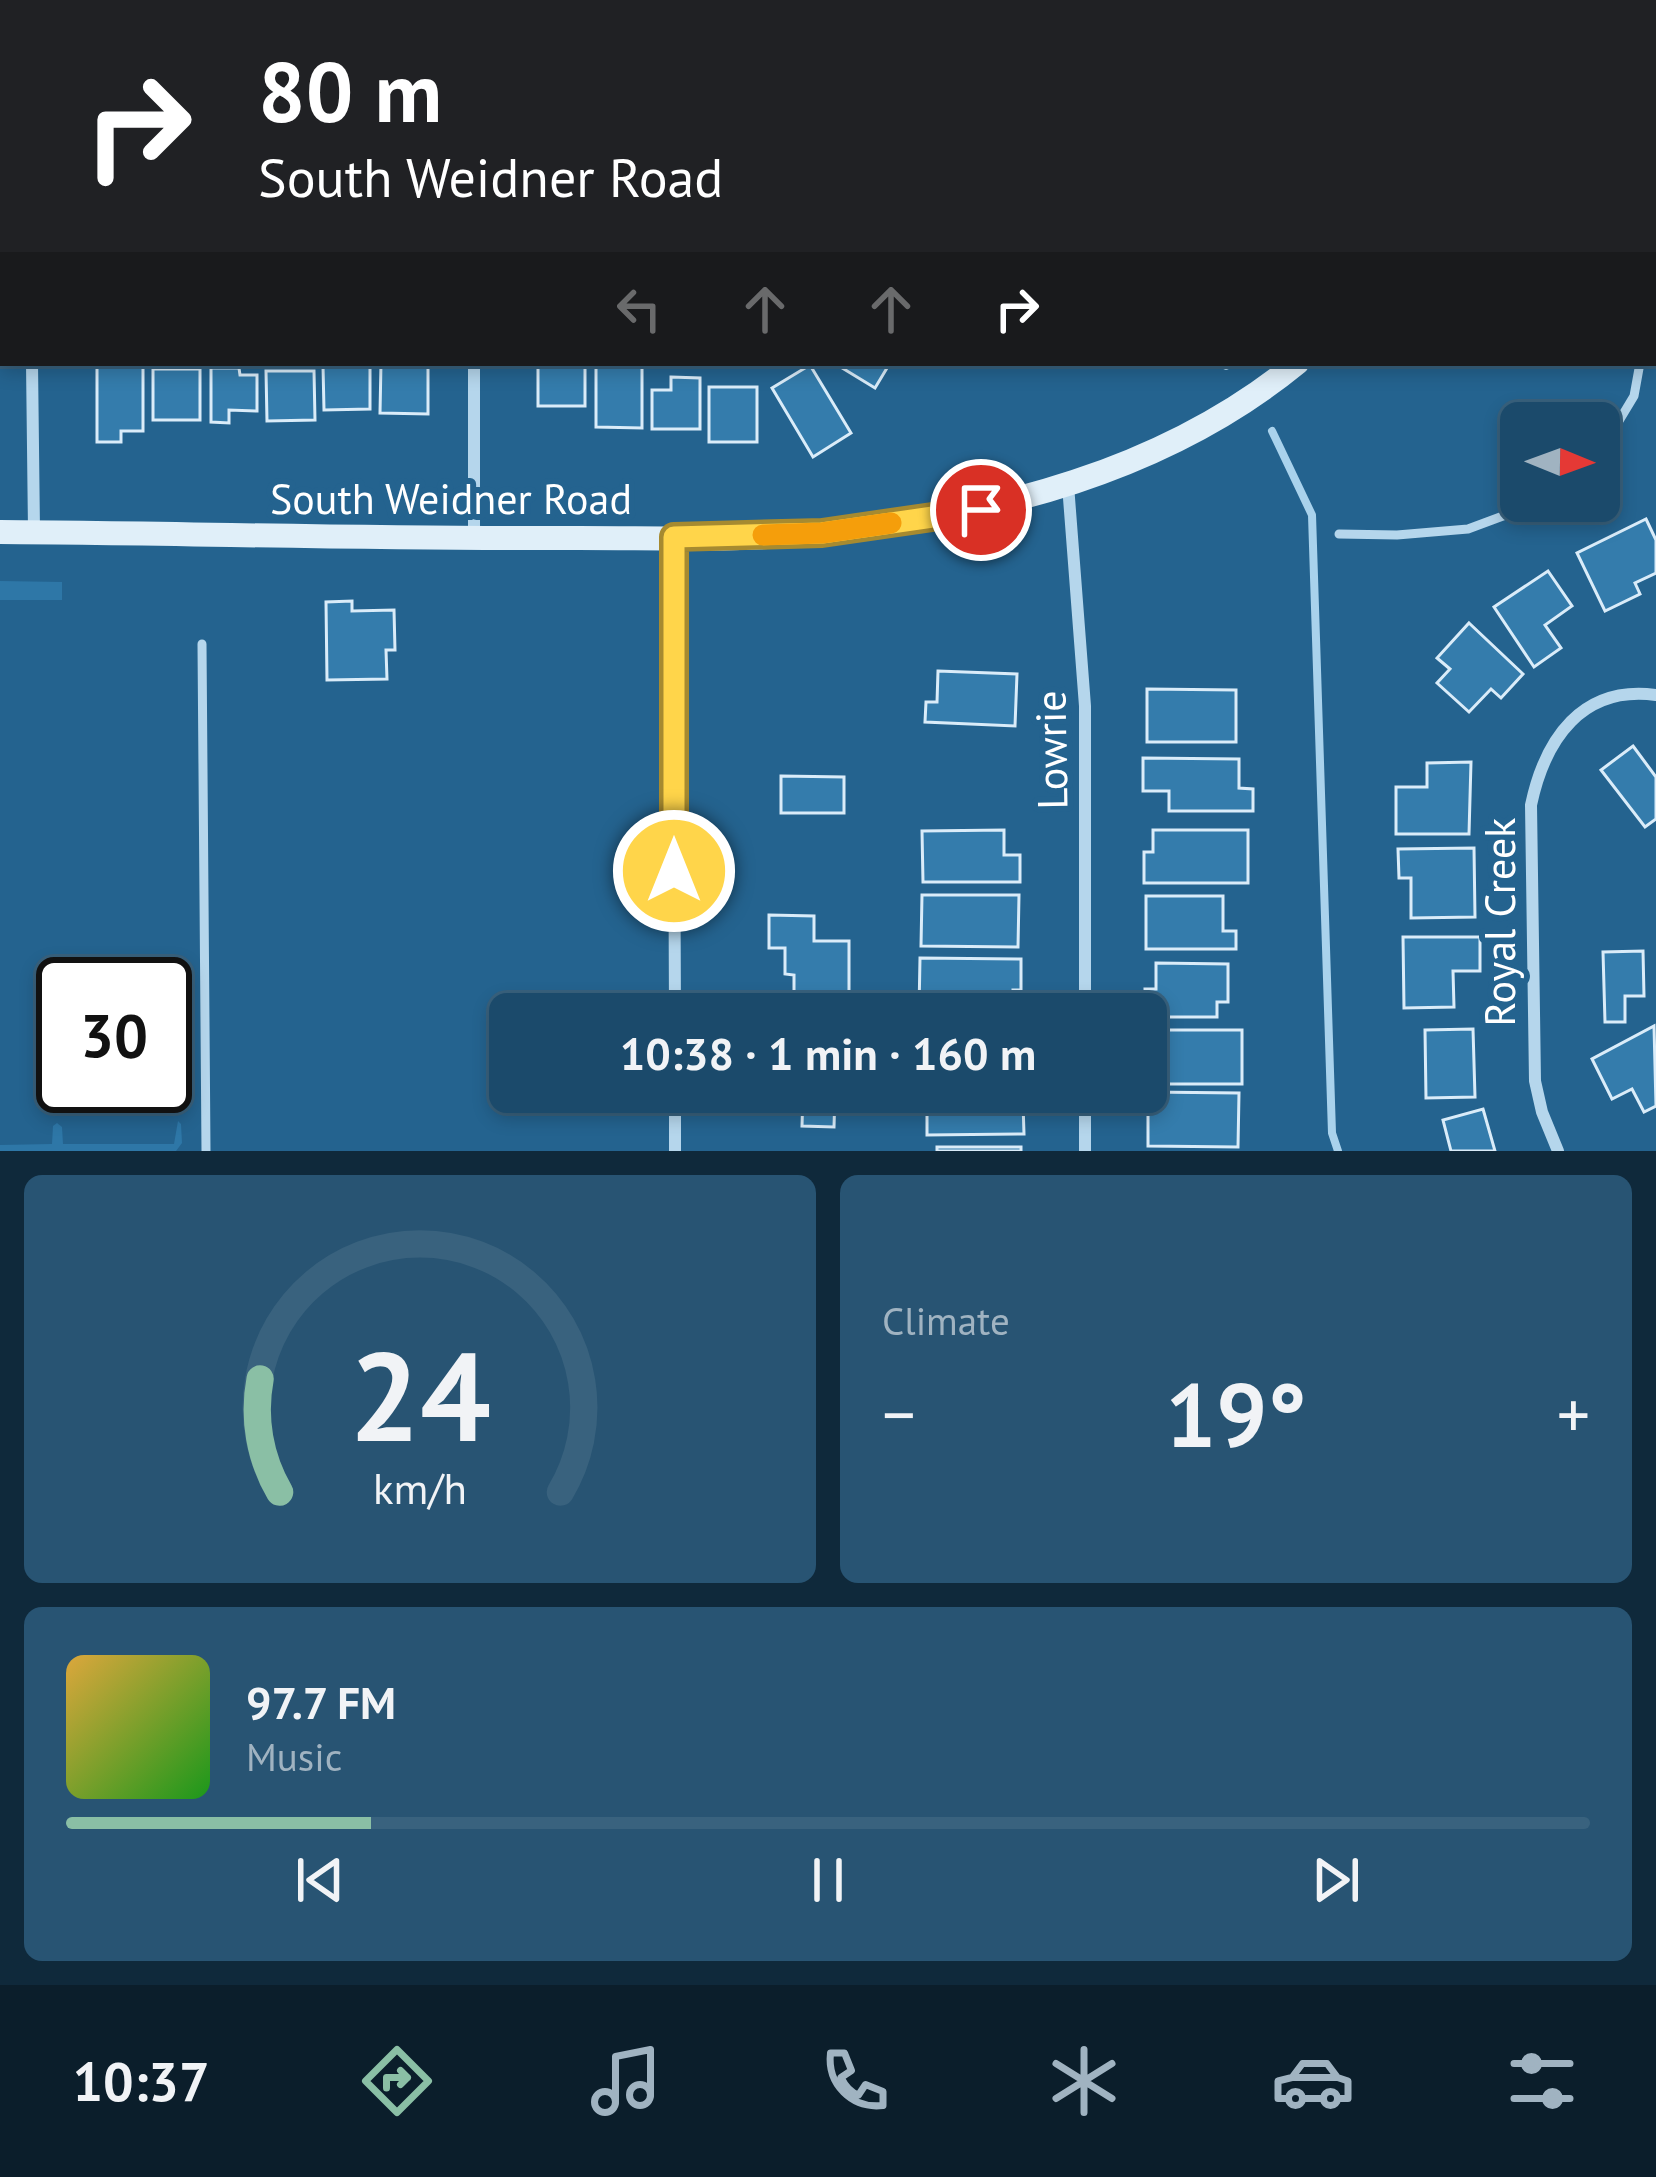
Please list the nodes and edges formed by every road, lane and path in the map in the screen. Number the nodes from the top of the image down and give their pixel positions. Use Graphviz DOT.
graph roads {
  1 [pos="32,366"];
  2 [pos="474,366"];
  3 [pos="1294,366"];
  4 [pos="1639,366"];
  5 [pos="1620,419"];
  6 [pos="1068,485"];
  7 [pos="1500,517"];
  8 [pos="0,532"];
  9 [pos="34,532"];
  10 [pos="1339,534"];
  11 [pos="674,537"];
  12 [pos="474,538"];
  13 [pos="202,644"];
  14 [pos="1656,695"];
  15 [pos="675,993"];
  16 [pos="1085,993"];
  17 [pos="675,1113"];
  18 [pos="1085,1113"];
  19 [pos="206,1151"];
  20 [pos="675,1151"];
  21 [pos="1085,1151"];
  22 [pos="1558,1151"];
  1 -- 9 [label="street"];
  2 -- 12 [label="street"];
  3 -- 6 [label="main road, South Weidner Road"];
  4 -- 5 [label="lane"];
  6 -- 11 [label="main road, South Weidner Road"];
  6 -- 16 [label="street, Lowrie"];
  7 -- 10 [label="lane"];
  8 -- 9 [label="main road, South Weidner Road"];
  9 -- 12 [label="main road, South Weidner Road"];
  11 -- 12 [label="main road, South Weidner Road"];
  11 -- 15 [label="street"];
  13 -- 19 [label="lane"];
  14 -- 22 [label="street, Royal Creek"];
  17 -- 20 [label="street"];
  18 -- 21 [label="street"];
}
